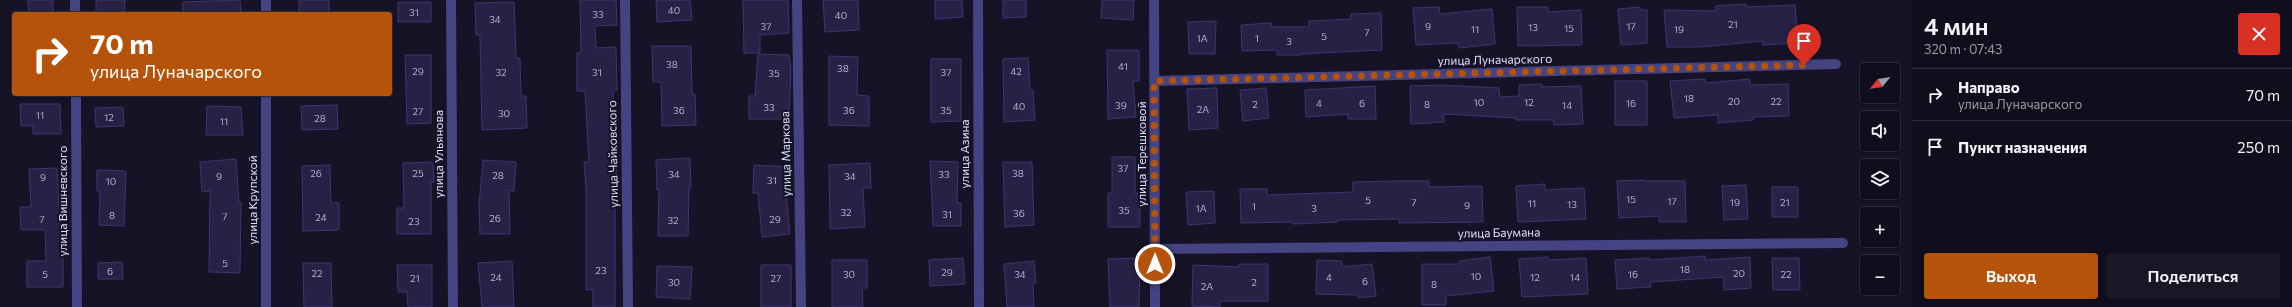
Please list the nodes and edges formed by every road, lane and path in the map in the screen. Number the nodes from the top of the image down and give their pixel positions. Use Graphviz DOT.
graph roads {
  1 [pos="75,0"];
  2 [pos="266,0"];
  3 [pos="451,0"];
  4 [pos="624,0"];
  5 [pos="797,0"];
  6 [pos="978,0"];
  7 [pos="1154,0"];
  8 [pos="76,12"];
  9 [pos="266,12"];
  10 [pos="1836,64"];
  11 [pos="1154,81"];
  12 [pos="76,96"];
  13 [pos="266,96"];
  14 [pos="1844,243"];
  15 [pos="1155,249"];
  16 [pos="77,307"];
  17 [pos="266,307"];
  18 [pos="453,307"];
  19 [pos="628,307"];
  20 [pos="801,307"];
  21 [pos="979,307"];
  22 [pos="1155,307"];
  1 -- 8 [label="street"];
  2 -- 9 [label="street"];
  3 -- 18 [label="street, улица Ульянова"];
  4 -- 19 [label="street, улица Чайковского"];
  5 -- 20 [label="street, улица Маркова"];
  6 -- 21 [label="street, улица Азина"];
  7 -- 11 [label="street, улица Терешковой"];
  10 -- 11 [label="street, улица Луначарского"];
  11 -- 15 [label="street, улица Терешковой"];
  12 -- 16 [label="street, улица Вишневского"];
  13 -- 17 [label="street, улица Крупской"];
  14 -- 15 [label="street, улица Баумана"];
  15 -- 22 [label="street, улица Терешковой"];
}
